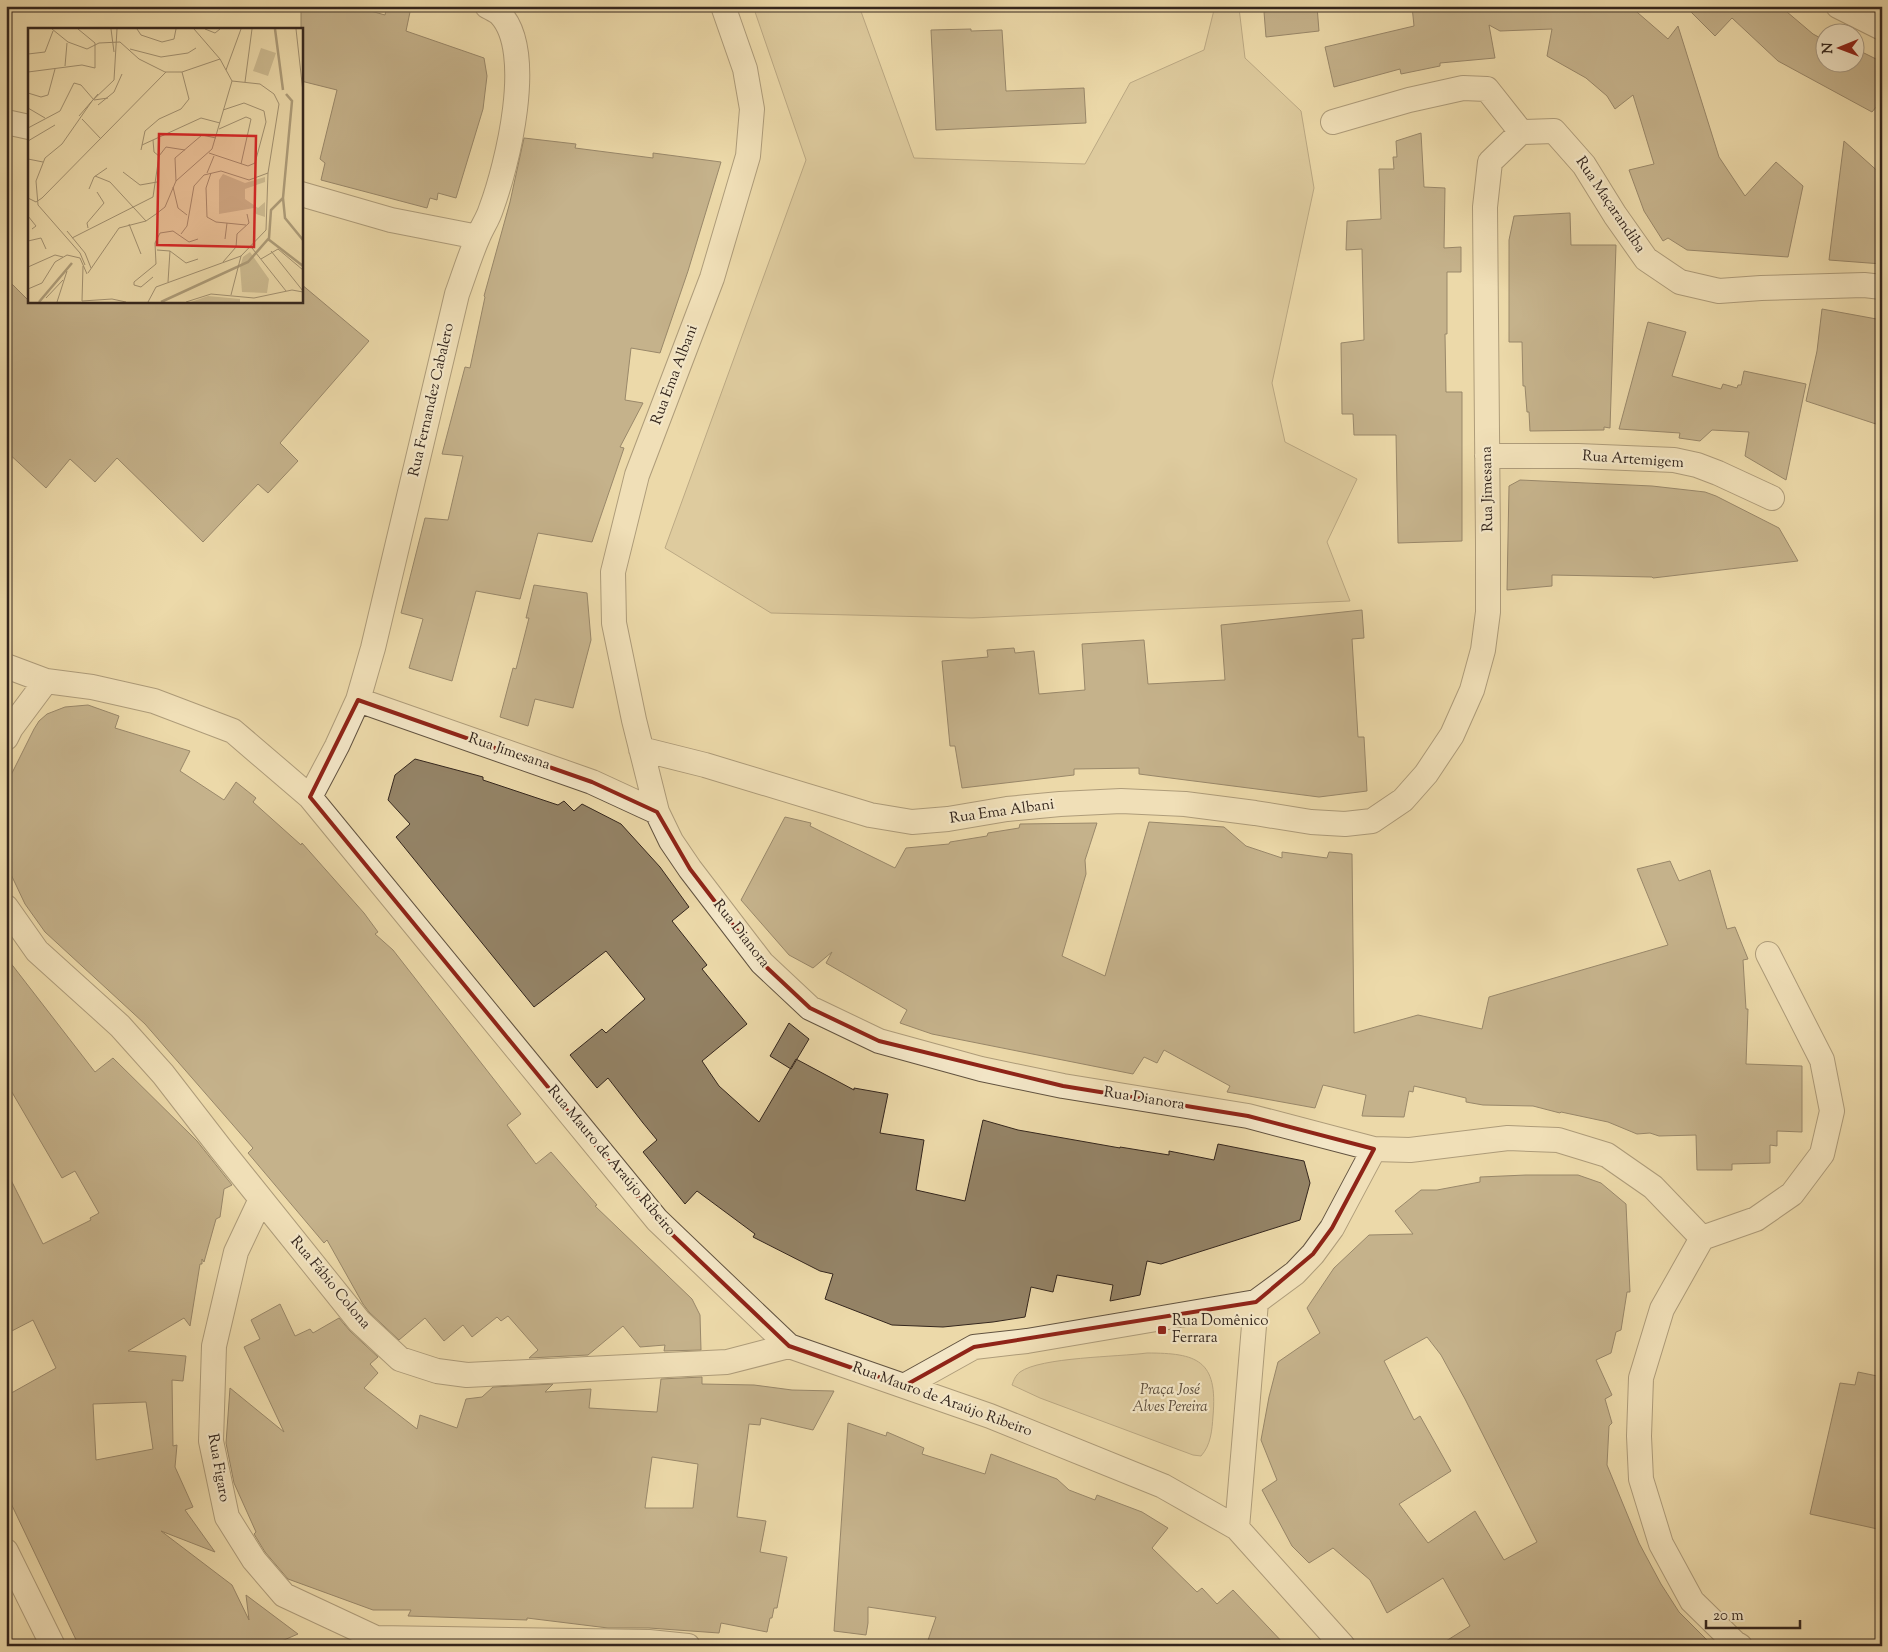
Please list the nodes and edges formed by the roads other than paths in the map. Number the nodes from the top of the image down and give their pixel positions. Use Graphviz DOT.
graph roads {
  1 [pos="487,6"];
  2 [pos="723,6"];
  3 [pos="1838,6"];
  4 [pos="1882,28"];
  5 [pos="6,122"];
  6 [pos="1333,122"];
  7 [pos="28,127"];
  8 [pos="1521,132"];
  9 [pos="302,194"];
  10 [pos="478,237"];
  11 [pos="1882,287"];
  12 [pos="1487,456"];
  13 [pos="1772,498"];
  14 [pos="6,666"];
  15 [pos="46,681"];
  16 [pos="358,700"];
  17 [pos="6,738"];
  18 [pos="641,749"];
  19 [pos="310,797"];
  20 [pos="657,812"];
  21 [pos="1372,821"];
  22 [pos="6,907"];
  23 [pos="1768,954"];
  24 [pos="1374,1149"];
  25 [pos="261,1199"];
  26 [pos="1702,1238"];
  27 [pos="1256,1302"];
  28 [pos="789,1346"];
  29 [pos="904,1386"];
  30 [pos="1237,1528"];
  31 [pos="6,1551"];
  32 [pos="373,1642"];
  33 [pos="53,1646"];
  34 [pos="688,1646"];
  35 [pos="1343,1646"];
  36 [pos="1740,1646"];
  1 -- 10 [label="street, Rua Fernandez Cabalero"];
  2 -- 18 [label="street, Rua Ema Albani"];
  3 -- 4 [label="street"];
  5 -- 7 [label="street"];
  6 -- 8 [label="street"];
  8 -- 11 [label="street, Rua Maçarandiba"];
  8 -- 12 [label="street, Rua Jimesana"];
  9 -- 10 [label="street"];
  10 -- 16 [label="street, Rua Fernandez Cabalero"];
  12 -- 13 [label="street, Rua Artemigem"];
  12 -- 21 [label="street, Rua Jimesana"];
  14 -- 15 [label="street, Rua Mauro de Araújo Ribeiro"];
  15 -- 17 [label="street"];
  15 -- 19 [label="street, Rua Mauro de Araújo Ribeiro"];
  16 -- 19 [label="street, Rua Fernandez Cabalero"];
  16 -- 20 [label="street, Rua Jimesana"];
  18 -- 20 [label="street, Rua Ema Albani"];
  18 -- 21 [label="street, Rua Ema Albani"];
  19 -- 28 [label="street, Rua Mauro de Araújo Ribeiro"];
  20 -- 24 [label="street, Rua Dianora"];
  22 -- 25 [label="street, Rua Fábio Colona"];
  23 -- 26 [label="street"];
  24 -- 26 [label="street, Rua Dianora"];
  24 -- 27 [label="street"];
  25 -- 28 [label="street, Rua Fábio Colona"];
  25 -- 32 [label="street, Rua Figaro"];
  26 -- 36 [label="street"];
  27 -- 29 [label="street"];
  27 -- 30 [label="street"];
  28 -- 29 [label="street, Rua Mauro de Araújo Ribeiro"];
  29 -- 30 [label="street, Rua Mauro de Araújo Ribeiro"];
  30 -- 35 [label="street, Rua Mauro de Araújo Ribeiro"];
  31 -- 33 [label="street"];
  32 -- 34 [label="street"];
}
